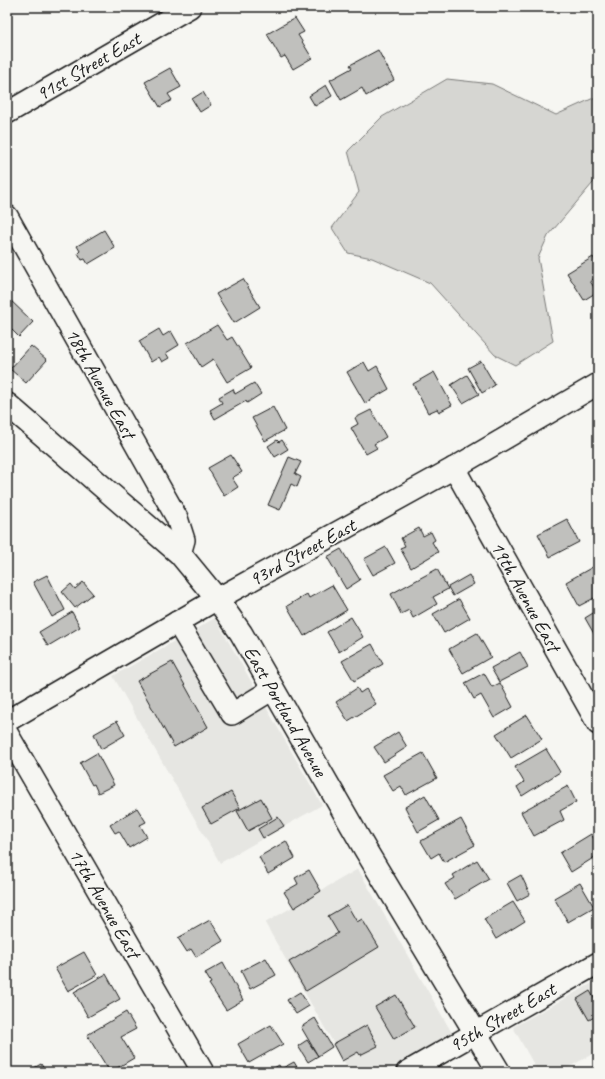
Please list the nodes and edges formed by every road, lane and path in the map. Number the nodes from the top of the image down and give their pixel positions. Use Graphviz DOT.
graph roads {
  1 [pos="190,7"];
  2 [pos="7,113"];
  3 [pos="7,216"];
  4 [pos="598,384"];
  5 [pos="7,404"];
  6 [pos="454,468"];
  7 [pos="180,554"];
  8 [pos="217,599"];
  9 [pos="177,622"];
  10 [pos="273,689"];
  11 [pos="7,721"];
  12 [pos="598,724"];
  13 [pos="7,733"];
  14 [pos="598,963"];
  15 [pos="476,1032"];
  16 [pos="203,1072"];
  17 [pos="407,1072"];
  18 [pos="499,1072"];
  1 -- 2 [label="street, 91st Street East"];
  3 -- 7 [label="street, 18th Avenue East"];
  4 -- 6 [label="street, 93rd Street East"];
  5 -- 7 [label="main road, East Portland Avenue"];
  6 -- 8 [label="street, 93rd Street East"];
  6 -- 12 [label="street, 19th Avenue East"];
  7 -- 8 [label="main road, East Portland Avenue"];
  8 -- 9 [label="street, 93rd Street East"];
  8 -- 10 [label="main road, East Portland Avenue"];
  9 -- 10 [label="street"];
  9 -- 11 [label="street, 93rd Street East"];
  10 -- 15 [label="main road, East Portland Avenue"];
  13 -- 16 [label="street, 17th Avenue East"];
  14 -- 15 [label="street, 95th Street East"];
  15 -- 17 [label="street, 95th Street East"];
  15 -- 18 [label="main road, East Portland Avenue"];
}
